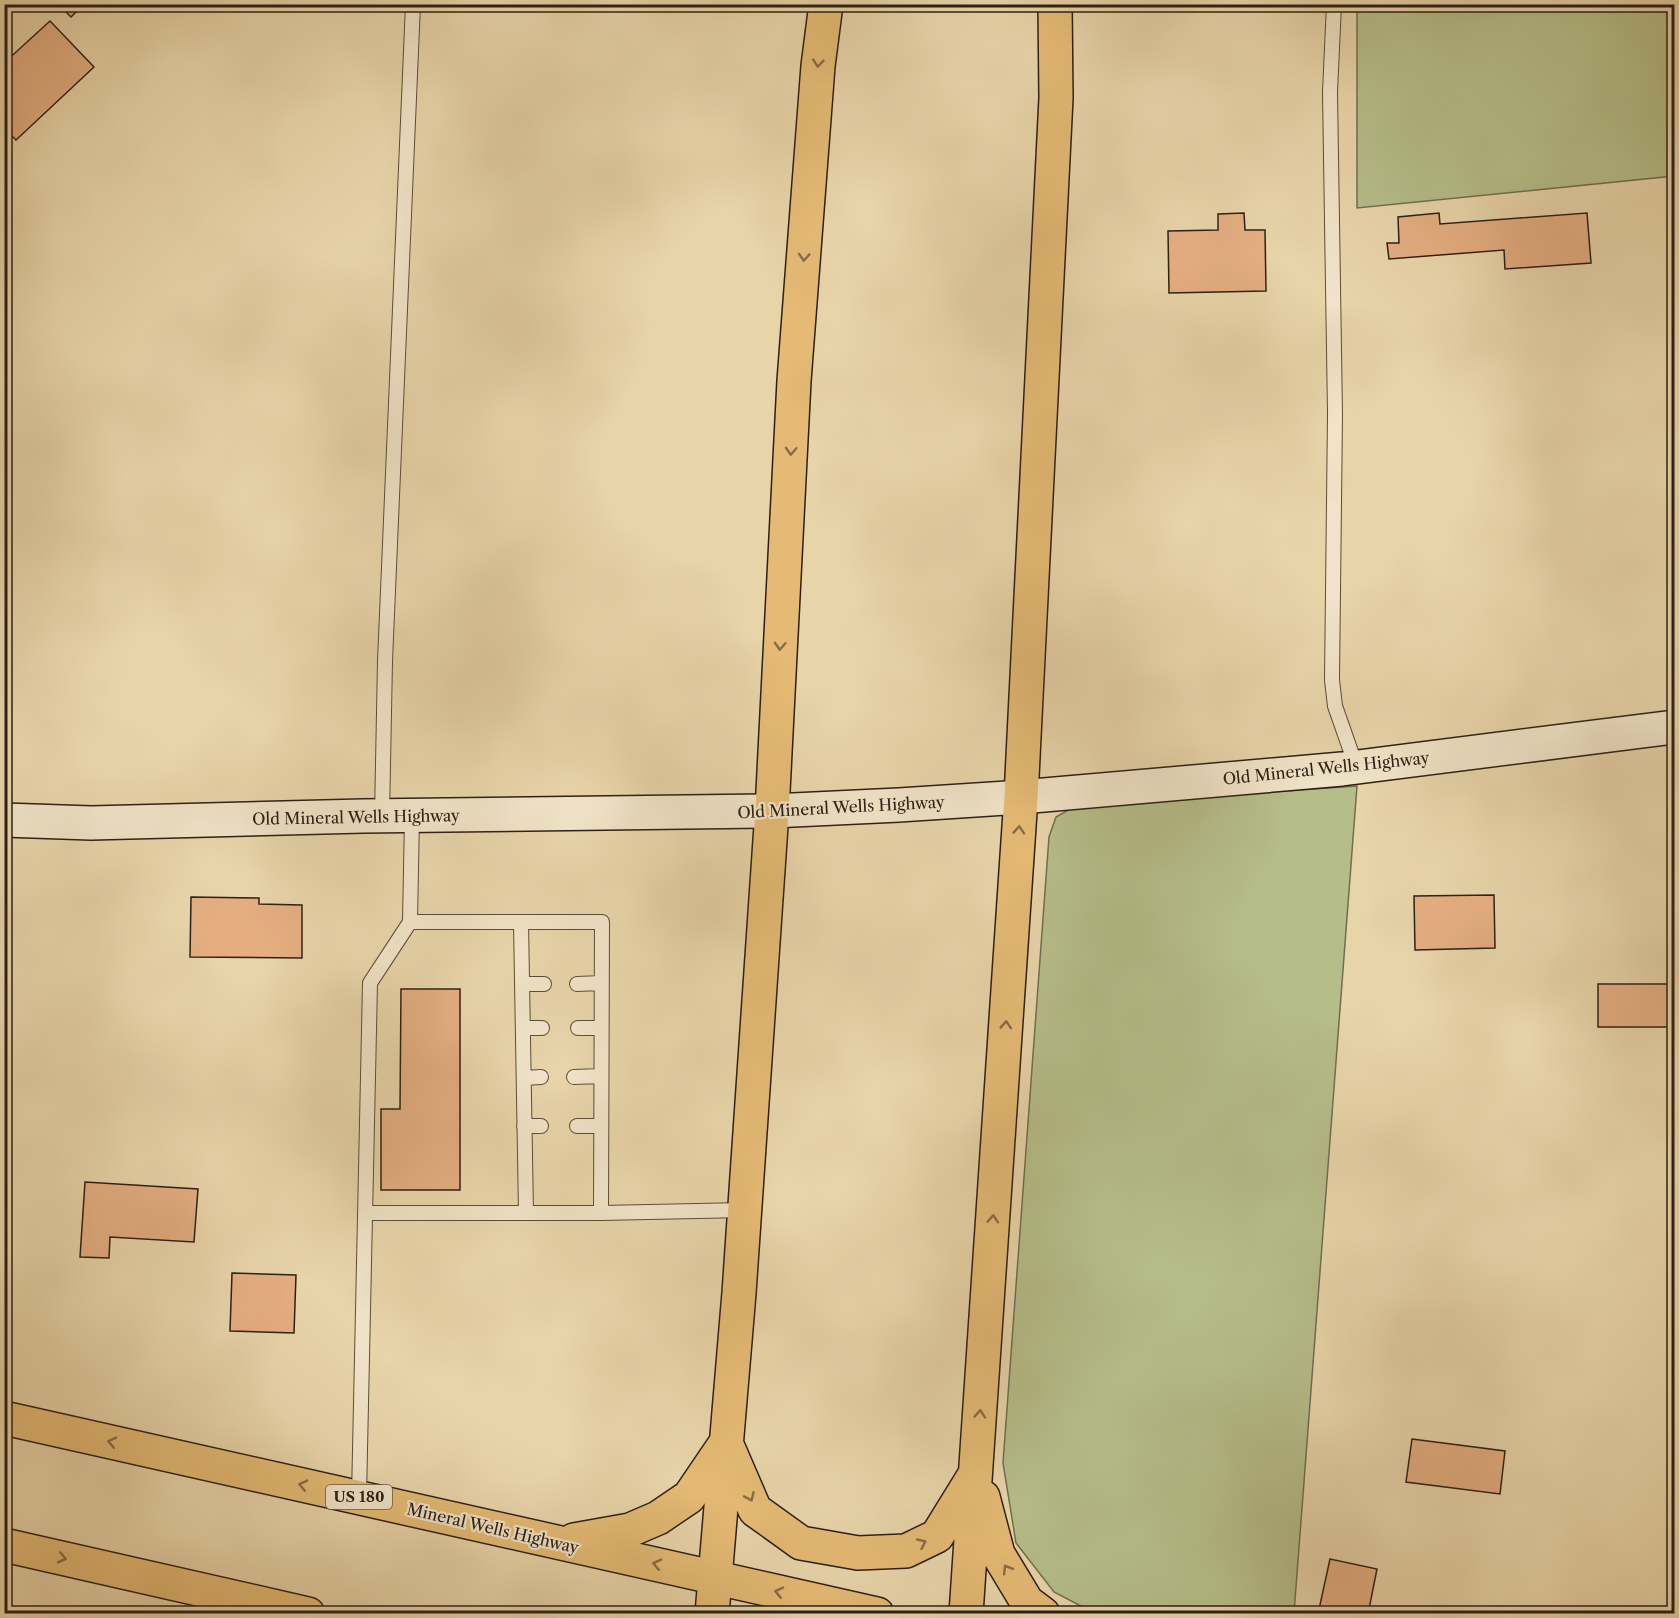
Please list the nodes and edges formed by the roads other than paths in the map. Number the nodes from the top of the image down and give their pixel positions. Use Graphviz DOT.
graph roads {
  1 [pos="412,4"];
  2 [pos="826,4"];
  3 [pos="1055,4"];
  4 [pos="1334,4"];
  5 [pos="1674,728"];
  6 [pos="1356,766"];
  7 [pos="1021,797"];
  8 [pos="771,811"];
  9 [pos="397,815"];
  10 [pos="4,820"];
  11 [pos="410,922"];
  12 [pos="521,922"];
  13 [pos="601,983"];
  14 [pos="522,984"];
  15 [pos="544,984"];
  16 [pos="577,984"];
  17 [pos="523,1028"];
  18 [pos="542,1028"];
  19 [pos="578,1028"];
  20 [pos="601,1028"];
  21 [pos="601,1076"];
  22 [pos="541,1077"];
  23 [pos="574,1077"];
  24 [pos="524,1078"];
  25 [pos="525,1126"];
  26 [pos="541,1126"];
  27 [pos="577,1126"];
  28 [pos="601,1126"];
  29 [pos="745,1210"];
  30 [pos="365,1213"];
  31 [pos="526,1213"];
  32 [pos="601,1213"];
  33 [pos="4,1418"];
  34 [pos="726,1443"];
  35 [pos="976,1472"];
  36 [pos="359,1497"];
  37 [pos="559,1542"];
  38 [pos="4,1545"];
  39 [pos="714,1577"];
  40 [pos="269,1610"];
  41 [pos="308,1614"];
  42 [pos="712,1614"];
  43 [pos="877,1614"];
  44 [pos="966,1614"];
  45 [pos="1043,1614"];
  1 -- 9 [label="lane"];
  2 -- 8 [label="main road, one-way"];
  3 -- 7 [label="main road"];
  4 -- 6 [label="lane"];
  5 -- 6 [label="street, Old Mineral Wells Highway"];
  6 -- 7 [label="street, Old Mineral Wells Highway"];
  7 -- 8 [label="street, Old Mineral Wells Highway"];
  35 -- 7 [label="main road, one-way"];
  8 -- 9 [label="street, Old Mineral Wells Highway"];
  8 -- 29 [label="main road"];
  9 -- 10 [label="street, Old Mineral Wells Highway"];
  9 -- 11 [label="lane"];
  11 -- 12 [label="lane"];
  11 -- 30 [label="lane"];
  12 -- 13 [label="lane"];
  12 -- 14 [label="lane"];
  13 -- 16 [label="lane"];
  13 -- 20 [label="lane"];
  14 -- 15 [label="lane"];
  14 -- 17 [label="lane"];
  17 -- 18 [label="lane"];
  17 -- 24 [label="lane"];
  19 -- 20 [label="lane"];
  20 -- 21 [label="lane"];
  21 -- 23 [label="lane"];
  21 -- 28 [label="lane"];
  22 -- 24 [label="lane"];
  24 -- 25 [label="lane"];
  25 -- 26 [label="lane"];
  25 -- 31 [label="lane"];
  27 -- 28 [label="lane"];
  28 -- 32 [label="lane"];
  29 -- 32 [label="lane"];
  29 -- 34 [label="main road"];
  30 -- 31 [label="lane"];
  30 -- 36 [label="lane"];
  31 -- 32 [label="lane"];
  36 -- 33 [label="main road, Mineral Wells Highway / US 180, one-way"];
  34 -- 35 [label="main road, one-way"];
  34 -- 37 [label="main road"];
  34 -- 39 [label="main road"];
  35 -- 44 [label="main road"];
  45 -- 35 [label="main road, one-way"];
  36 -- 37 [label="main road, Mineral Wells Highway / US 180"];
  39 -- 37 [label="main road, Mineral Wells Highway / US 180, one-way"];
  38 -- 40 [label="main road, one-way"];
  39 -- 42 [label="main road"];
  43 -- 39 [label="main road, Mineral Wells Highway / US 180, one-way"];
  40 -- 41 [label="main road"];
}
